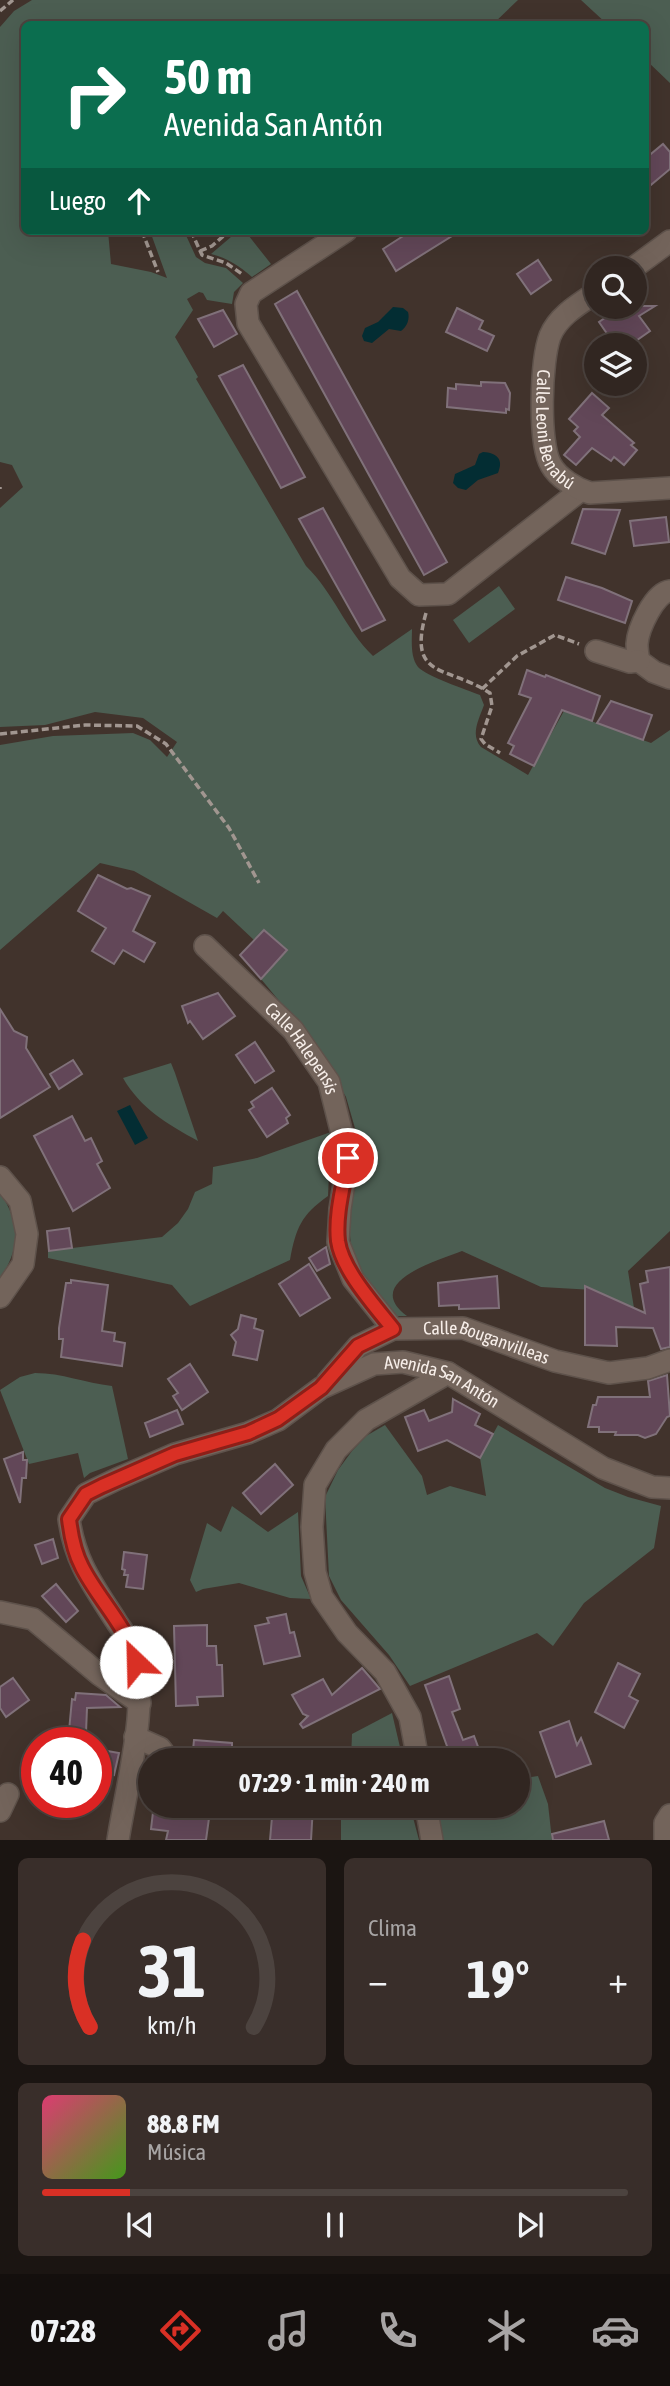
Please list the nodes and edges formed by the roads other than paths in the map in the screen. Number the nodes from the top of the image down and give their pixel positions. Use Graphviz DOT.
graph roads {
  1 [pos="340,235"];
  2 [pos="670,241"];
  3 [pos="647,257"];
  4 [pos="584,301"];
  5 [pos="670,488"];
  6 [pos="581,490"];
  7 [pos="670,591"];
  8 [pos="596,651"];
  9 [pos="639,661"];
  10 [pos="670,678"];
  11 [pos="205,946"];
  12 [pos="0,1177"];
  13 [pos="0,1297"];
  14 [pos="393,1329"];
  15 [pos="670,1360"];
  16 [pos="448,1373"];
  17 [pos="321,1388"];
  18 [pos="670,1488"];
  19 [pos="0,1612"];
  20 [pos="140,1703"];
  21 [pos="135,1737"];
  22 [pos="160,1748"];
  23 [pos="416,1748"];
  24 [pos="670,1815"];
  25 [pos="428,1818"];
  26 [pos="118,1840"];
  27 [pos="432,1840"];
  28 [pos="666,1840"];
  1 -- 6 [label="street"];
  2 -- 3 [label="street"];
  4 -- 6 [label="street, Calle Leoni Benabú"];
  5 -- 6 [label="street, Calle Leoni Benabú"];
  7 -- 9 [label="street"];
  8 -- 9 [label="street"];
  9 -- 10 [label="street"];
  11 -- 14 [label="street, Calle Halepensis"];
  12 -- 13 [label="street"];
  14 -- 15 [label="street, Calle Bouganvilleas"];
  14 -- 17 [label="street, Calle Bouganvilleas"];
  16 -- 17 [label="street, Avenida San Antón"];
  16 -- 18 [label="street, Avenida San Antón"];
  16 -- 23 [label="street"];
  17 -- 20 [label="street, Avenida San Antón"];
  19 -- 20 [label="street"];
  20 -- 21 [label="street, Avenida San Antón"];
  21 -- 22 [label="street"];
  21 -- 26 [label="street, Avenida San Antón"];
  24 -- 28 [label="street"];
  25 -- 27 [label="street"];
}
